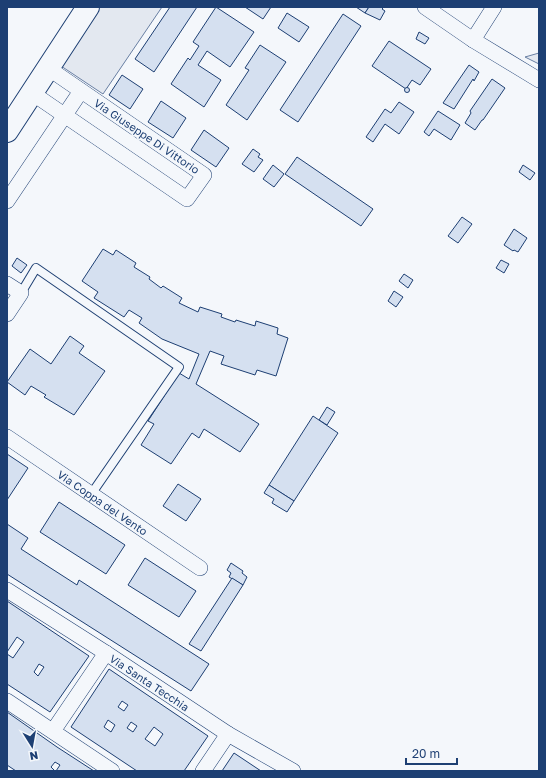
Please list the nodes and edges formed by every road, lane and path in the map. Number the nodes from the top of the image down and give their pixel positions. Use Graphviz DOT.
graph roads {
  1 [pos="88,7"];
  2 [pos="425,7"];
  3 [pos="494,7"];
  4 [pos="473,40"];
  5 [pos="48,68"];
  6 [pos="539,80"];
  7 [pos="81,91"];
  8 [pos="32,92"];
  9 [pos="64,115"];
  10 [pos="7,131"];
  11 [pos="7,201"];
  12 [pos="7,284"];
  13 [pos="21,293"];
  14 [pos="7,314"];
  15 [pos="7,437"];
  16 [pos="92,493"];
  17 [pos="200,568"];
  18 [pos="7,590"];
  19 [pos="106,653"];
  20 [pos="7,701"];
  21 [pos="53,731"];
  22 [pos="228,734"];
  23 [pos="112,771"];
  24 [pos="203,771"];
  25 [pos="294,771"];
  1 -- 5 [label="main road"];
  2 -- 4 [label="street"];
  3 -- 4 [label="street"];
  4 -- 6 [label="street"];
  5 -- 7 [label="street, Via Giuseppe Di Vittorio"];
  5 -- 8 [label="main road"];
  7 -- 9 [label="street"];
  7 -- 9 [label="street, Via Giuseppe Di Vittorio"];
  8 -- 9 [label="street, Via Giuseppe Di Vittorio"];
  8 -- 10 [label="main road"];
  9 -- 11 [label="street"];
  12 -- 13 [label="street"];
  13 -- 14 [label="street"];
  13 -- 16 [label="lane"];
  15 -- 16 [label="street, Via Coppa del Vento"];
  16 -- 17 [label="street, Via Coppa del Vento"];
  18 -- 19 [label="street, Via Santa Tecchia"];
  19 -- 21 [label="street"];
  19 -- 22 [label="street, Via Santa Tecchia"];
  20 -- 21 [label="street"];
  21 -- 23 [label="street"];
  22 -- 24 [label="street"];
  22 -- 25 [label="street, Via Santa Tecchia"];
}
